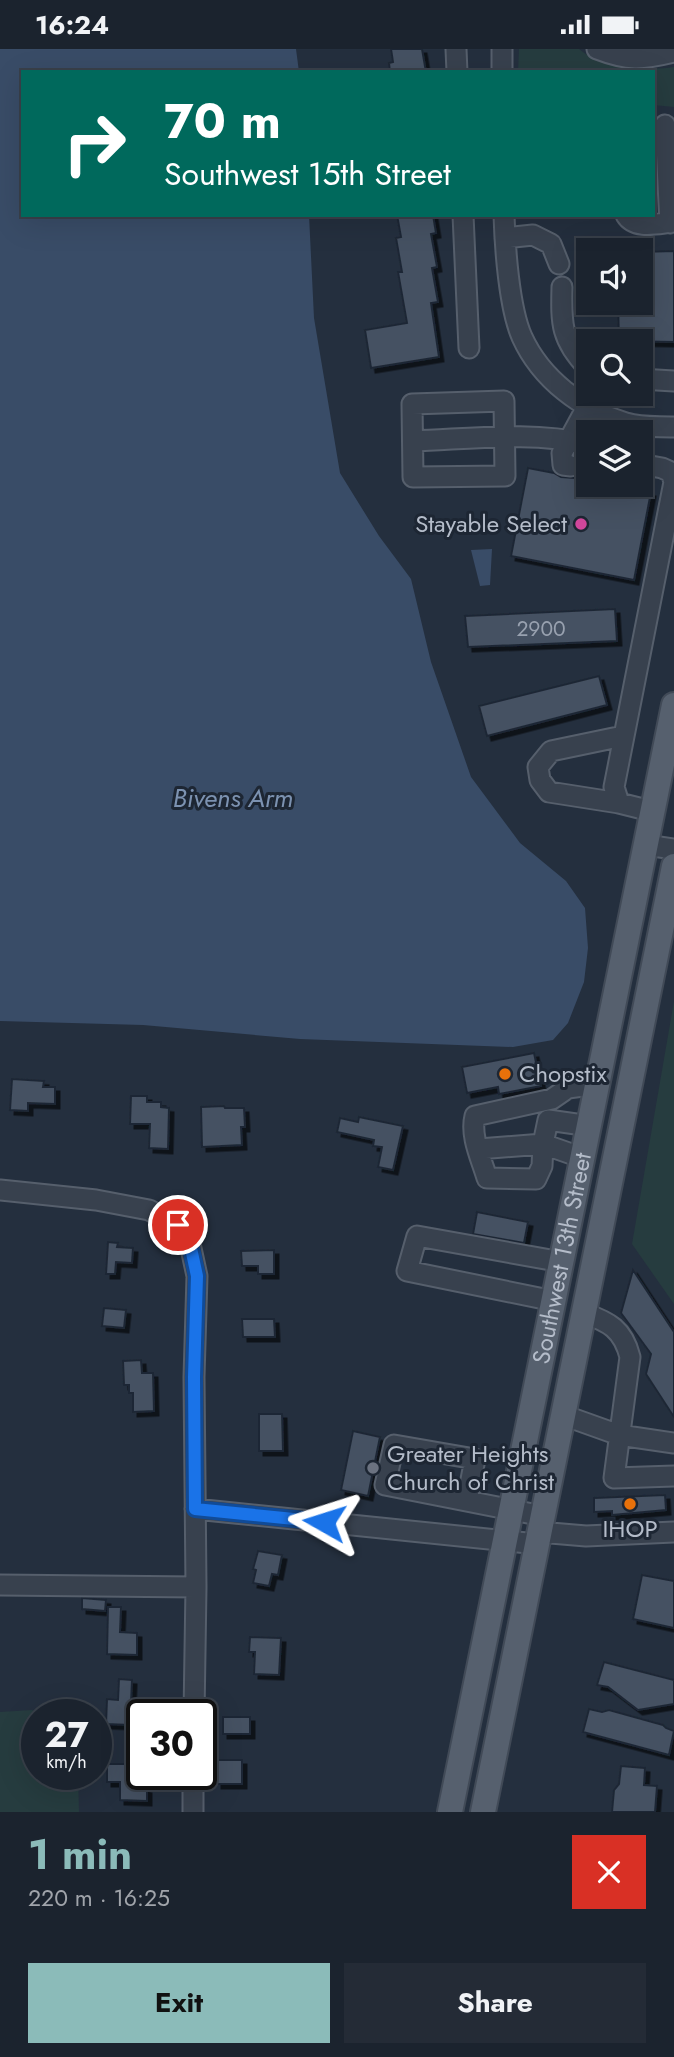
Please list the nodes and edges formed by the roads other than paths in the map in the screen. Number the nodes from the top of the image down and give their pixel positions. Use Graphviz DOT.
graph roads {
  1 [pos="456,49"];
  2 [pos="502,49"];
  3 [pos="597,49"];
  4 [pos="674,52"];
  5 [pos="457,70"];
  6 [pos="502,70"];
  7 [pos="664,125"];
  8 [pos="463,217"];
  9 [pos="504,217"];
  10 [pos="627,217"];
  11 [pos="672,223"];
  12 [pos="505,237"];
  13 [pos="559,264"];
  14 [pos="562,287"];
  15 [pos="468,348"];
  16 [pos="576,354"];
  17 [pos="653,380"];
  18 [pos="674,381"];
  19 [pos="576,396"];
  20 [pos="596,406"];
  21 [pos="609,420"];
  22 [pos="653,426"];
  23 [pos="674,427"];
  24 [pos="506,437"];
  25 [pos="413,441"];
  26 [pos="576,442"];
  27 [pos="576,444"];
  28 [pos="571,466"];
  29 [pos="653,466"];
  30 [pos="674,705"];
  31 [pos="623,736"];
  32 [pos="619,803"];
  33 [pos="651,811"];
  34 [pos="646,845"];
  35 [pos="674,849"];
  36 [pos="674,866"];
  37 [pos="598,1084"];
  38 [pos="552,1099"];
  39 [pos="548,1120"];
  40 [pos="590,1126"];
  41 [pos="543,1144"];
  42 [pos="479,1149"];
  43 [pos="583,1158"];
  44 [pos="0,1190"];
  45 [pos="562,1262"];
  46 [pos="554,1301"];
  47 [pos="584,1313"];
  48 [pos="563,1415"];
  49 [pos="619,1435"];
  50 [pos="674,1443"];
  51 [pos="674,1476"];
  52 [pos="467,1500"];
  53 [pos="195,1509"];
  54 [pos="512,1509"];
  55 [pos="540,1531"];
  56 [pos="674,1532"];
  57 [pos="506,1540"];
  58 [pos="0,1585"];
  59 [pos="196,1587"];
  60 [pos="194,1699"];
  61 [pos="464,1743"];
  62 [pos="495,1750"];
  63 [pos="193,1790"];
  64 [pos="193,1812"];
  65 [pos="450,1812"];
  66 [pos="483,1812"];
  1 -- 5 [label="street"];
  2 -- 6 [label="street"];
  3 -- 4 [label="street"];
  7 -- 11 [label="street"];
  8 -- 15 [label="street"];
  9 -- 12 [label="street"];
  10 -- 11 [label="street"];
  12 -- 13 [label="street"];
  12 -- 19 [label="street"];
  14 -- 16 [label="street"];
  17 -- 18 [label="street"];
  20 -- 21 [label="street"];
  22 -- 23 [label="street"];
  24 -- 25 [label="street"];
  24 -- 25 [label="street"];
  24 -- 25 [label="street"];
  24 -- 26 [label="street"];
  27 -- 28 [label="street"];
  29 -- 31 [label="street"];
  30 -- 33 [label="main road, Southwest 13th Street"];
  31 -- 32 [label="street"];
  31 -- 32 [label="street"];
  32 -- 33 [label="street"];
  33 -- 34 [label="main road, Southwest 13th Street"];
  34 -- 35 [label="street"];
  34 -- 37 [label="main road, Southwest 13th Street"];
  36 -- 47 [label="main road, Southwest 13th Street"];
  37 -- 38 [label="street"];
  37 -- 40 [label="main road, Southwest 13th Street"];
  38 -- 39 [label="street"];
  38 -- 42 [label="street"];
  39 -- 40 [label="street"];
  39 -- 41 [label="street"];
  40 -- 43 [label="main road, Southwest 13th Street"];
  41 -- 42 [label="street"];
  41 -- 42 [label="street"];
  41 -- 43 [label="street"];
  43 -- 45 [label="main road, Southwest 13th Street"];
  44 -- 53 [label="street"];
  45 -- 46 [label="main road, Southwest 13th Street"];
  45 -- 46 [label="street"];
  46 -- 54 [label="main road, Southwest 13th Street"];
  47 -- 48 [label="main road, Southwest 13th Street"];
  47 -- 49 [label="street"];
  48 -- 49 [label="street"];
  48 -- 55 [label="main road, Southwest 13th Street"];
  49 -- 50 [label="street"];
  49 -- 51 [label="street"];
  52 -- 52 [label="street"];
  52 -- 54 [label="street"];
  53 -- 57 [label="street"];
  53 -- 59 [label="street"];
  54 -- 55 [label="street"];
  54 -- 57 [label="main road, Southwest 13th Street"];
  55 -- 56 [label="street"];
  55 -- 57 [label="street"];
  55 -- 62 [label="main road, Southwest 13th Street"];
  57 -- 61 [label="main road, Southwest 13th Street"];
  58 -- 59 [label="street"];
  59 -- 60 [label="street"];
  61 -- 62 [label="main road"];
  61 -- 65 [label="main road, Southwest 13th Street"];
  62 -- 66 [label="main road, Southwest 13th Street"];
  63 -- 64 [label="street"];
}
